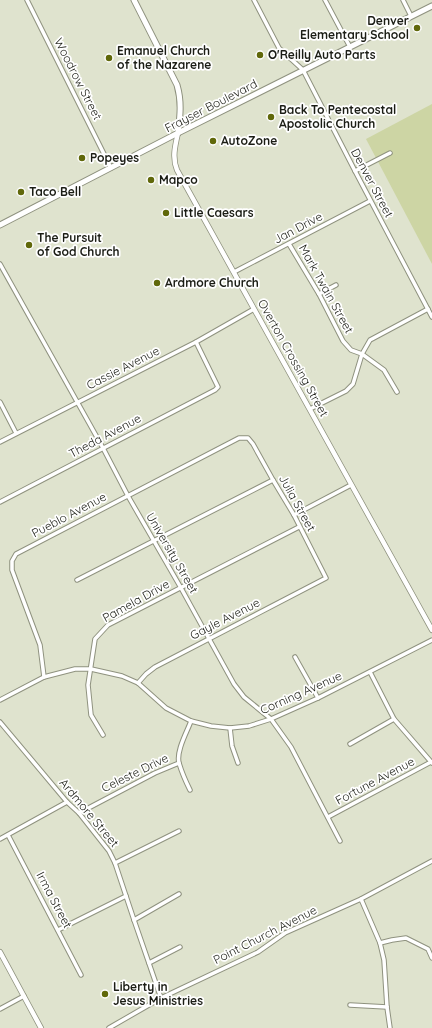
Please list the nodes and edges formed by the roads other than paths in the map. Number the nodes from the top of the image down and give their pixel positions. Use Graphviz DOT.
graph roads {
  1 [pos="27,0"];
  2 [pos="134,0"];
  3 [pos="254,0"];
  4 [pos="325,0"];
  5 [pos="403,0"];
  6 [pos="432,6"];
  7 [pos="411,16"];
  8 [pos="350,47"];
  9 [pos="303,70"];
  10 [pos="178,134"];
  11 [pos="390,153"];
  12 [pos="111,168"];
  13 [pos="355,172"];
  14 [pos="370,201"];
  15 [pos="0,225"];
  16 [pos="289,244"];
  17 [pos="0,264"];
  18 [pos="234,272"];
  19 [pos="336,285"];
  20 [pos="319,294"];
  21 [pos="254,309"];
  22 [pos="428,309"];
  23 [pos="432,317"];
  24 [pos="196,342"];
  25 [pos="362,354"];
  26 [pos="397,392"];
  27 [pos="0,402"];
  28 [pos="77,402"];
  29 [pos="310,409"];
  30 [pos="16,433"];
  31 [pos="248,438"];
  32 [pos="0,442"];
  33 [pos="103,448"];
  34 [pos="273,480"];
  35 [pos="351,485"];
  36 [pos="128,496"];
  37 [pos="0,502"];
  38 [pos="294,515"];
  39 [pos="299,527"];
  40 [pos="154,541"];
  41 [pos="326,578"];
  42 [pos="77,580"];
  43 [pos="181,588"];
  44 [pos="432,630"];
  45 [pos="209,639"];
  46 [pos="432,640"];
  47 [pos="295,657"];
  48 [pos="91,669"];
  49 [pos="370,672"];
  50 [pos="44,677"];
  51 [pos="138,683"];
  52 [pos="318,698"];
  53 [pos="0,700"];
  54 [pos="272,719"];
  55 [pos="394,719"];
  56 [pos="191,721"];
  57 [pos="0,722"];
  58 [pos="230,728"];
  59 [pos="103,735"];
  60 [pos="350,744"];
  61 [pos="179,763"];
  62 [pos="238,763"];
  63 [pos="431,763"];
  64 [pos="190,790"];
  65 [pos="67,802"];
  66 [pos="78,813"];
  67 [pos="328,817"];
  68 [pos="180,831"];
  69 [pos="8,835"];
  70 [pos="0,839"];
  71 [pos="340,841"];
  72 [pos="432,861"];
  73 [pos="115,863"];
  74 [pos="179,894"];
  75 [pos="126,896"];
  76 [pos="361,899"];
  77 [pos="134,920"];
  78 [pos="58,930"];
  79 [pos="380,943"];
  80 [pos="180,947"];
  81 [pos="0,952"];
  82 [pos="432,958"];
  83 [pos="149,963"];
  84 [pos="81,975"];
  85 [pos="24,996"];
  86 [pos="161,998"];
  87 [pos="350,1005"];
  88 [pos="387,1007"];
  89 [pos="0,1009"];
  90 [pos="41,1028"];
  91 [pos="108,1028"];
  92 [pos="390,1028"];
  1 -- 12 [label="street, Woodrow Street"];
  2 -- 10 [label="main road, Overton Crossing Street"];
  3 -- 9 [label="street, Denver Street"];
  4 -- 8 [label="street"];
  5 -- 7 [label="street"];
  6 -- 7 [label="main road, Frayser Boulevard"];
  7 -- 8 [label="main road, Frayser Boulevard"];
  8 -- 9 [label="main road, Frayser Boulevard"];
  9 -- 10 [label="main road, Frayser Boulevard"];
  9 -- 13 [label="street, Denver Street"];
  10 -- 12 [label="main road, Frayser Boulevard"];
  10 -- 18 [label="street, Overton Crossing Street"];
  11 -- 13 [label="street"];
  12 -- 15 [label="main road, Frayser Boulevard"];
  13 -- 14 [label="street, Denver Street"];
  14 -- 16 [label="street, Jan Drive"];
  14 -- 22 [label="street, Denver Street"];
  16 -- 18 [label="street, Jan Drive"];
  16 -- 20 [label="street, Mark Twain Street"];
  17 -- 28 [label="street, University Street"];
  18 -- 21 [label="street, Overton Crossing Street"];
  19 -- 20 [label="street"];
  20 -- 25 [label="street, Mark Twain Street"];
  21 -- 24 [label="street, Cassie Avenue"];
  21 -- 29 [label="street, Overton Crossing Street"];
  22 -- 23 [label="street, Denver Street"];
  22 -- 25 [label="street"];
  24 -- 28 [label="street, Cassie Avenue"];
  24 -- 33 [label="street, Theda Avenue"];
  25 -- 26 [label="street, Mark Twain Street"];
  25 -- 29 [label="street"];
  27 -- 30 [label="street"];
  28 -- 30 [label="street, Cassie Avenue"];
  28 -- 33 [label="street, University Street"];
  29 -- 35 [label="street, Overton Crossing Street"];
  30 -- 32 [label="street, Cassie Avenue"];
  31 -- 34 [label="street, Julia Street"];
  31 -- 36 [label="street, Pueblo Avenue"];
  33 -- 36 [label="street, University Street"];
  33 -- 37 [label="street, Theda Avenue"];
  34 -- 38 [label="street, Julia Street"];
  34 -- 40 [label="street"];
  35 -- 38 [label="street"];
  35 -- 44 [label="street, Overton Crossing Street"];
  36 -- 40 [label="street, University Street"];
  36 -- 50 [label="street, Pueblo Avenue"];
  38 -- 39 [label="street, Julia Street"];
  39 -- 41 [label="street, Julia Street"];
  39 -- 43 [label="street, Pamela Drive"];
  40 -- 42 [label="street"];
  40 -- 43 [label="street, University Street"];
  41 -- 45 [label="street, Gayle Avenue"];
  43 -- 45 [label="street, University Street"];
  43 -- 48 [label="street, Pamela Drive"];
  45 -- 51 [label="street, Gayle Avenue"];
  45 -- 54 [label="street, University Street"];
  46 -- 49 [label="street, Corning Avenue"];
  47 -- 52 [label="street"];
  48 -- 50 [label="street, Corning Avenue"];
  48 -- 51 [label="street, Corning Avenue"];
  48 -- 59 [label="street, Pamela Drive"];
  49 -- 52 [label="street, Corning Avenue"];
  49 -- 55 [label="street"];
  50 -- 53 [label="street, Corning Avenue"];
  51 -- 56 [label="street, Corning Avenue"];
  52 -- 54 [label="street, Corning Avenue"];
  54 -- 58 [label="street, Corning Avenue"];
  54 -- 67 [label="street, University Street"];
  55 -- 60 [label="street"];
  55 -- 63 [label="street"];
  56 -- 58 [label="street, Corning Avenue"];
  56 -- 61 [label="street"];
  57 -- 65 [label="street, Ardmore Street"];
  58 -- 62 [label="street"];
  61 -- 64 [label="street"];
  61 -- 66 [label="street, Celeste Drive"];
  63 -- 67 [label="street, Fortune Avenue"];
  65 -- 66 [label="street, Ardmore Street"];
  65 -- 69 [label="street"];
  66 -- 73 [label="street, Ardmore Street"];
  67 -- 71 [label="street, University Street"];
  68 -- 73 [label="street"];
  69 -- 70 [label="street"];
  69 -- 78 [label="street, Irma Street"];
  72 -- 76 [label="street, Point Church Avenue"];
  73 -- 75 [label="street, Ardmore Street"];
  74 -- 77 [label="street"];
  75 -- 77 [label="street, Ardmore Street"];
  75 -- 78 [label="street"];
  76 -- 79 [label="street"];
  76 -- 86 [label="street, Point Church Avenue"];
  77 -- 83 [label="street, Ardmore Street"];
  78 -- 84 [label="street, Irma Street"];
  79 -- 82 [label="street"];
  79 -- 88 [label="street"];
  80 -- 83 [label="street"];
  81 -- 85 [label="street"];
  83 -- 86 [label="street, Ardmore Street"];
  85 -- 89 [label="street"];
  85 -- 90 [label="street"];
  86 -- 91 [label="street, Point Church Avenue"];
  87 -- 88 [label="street"];
  88 -- 92 [label="street"];
}
